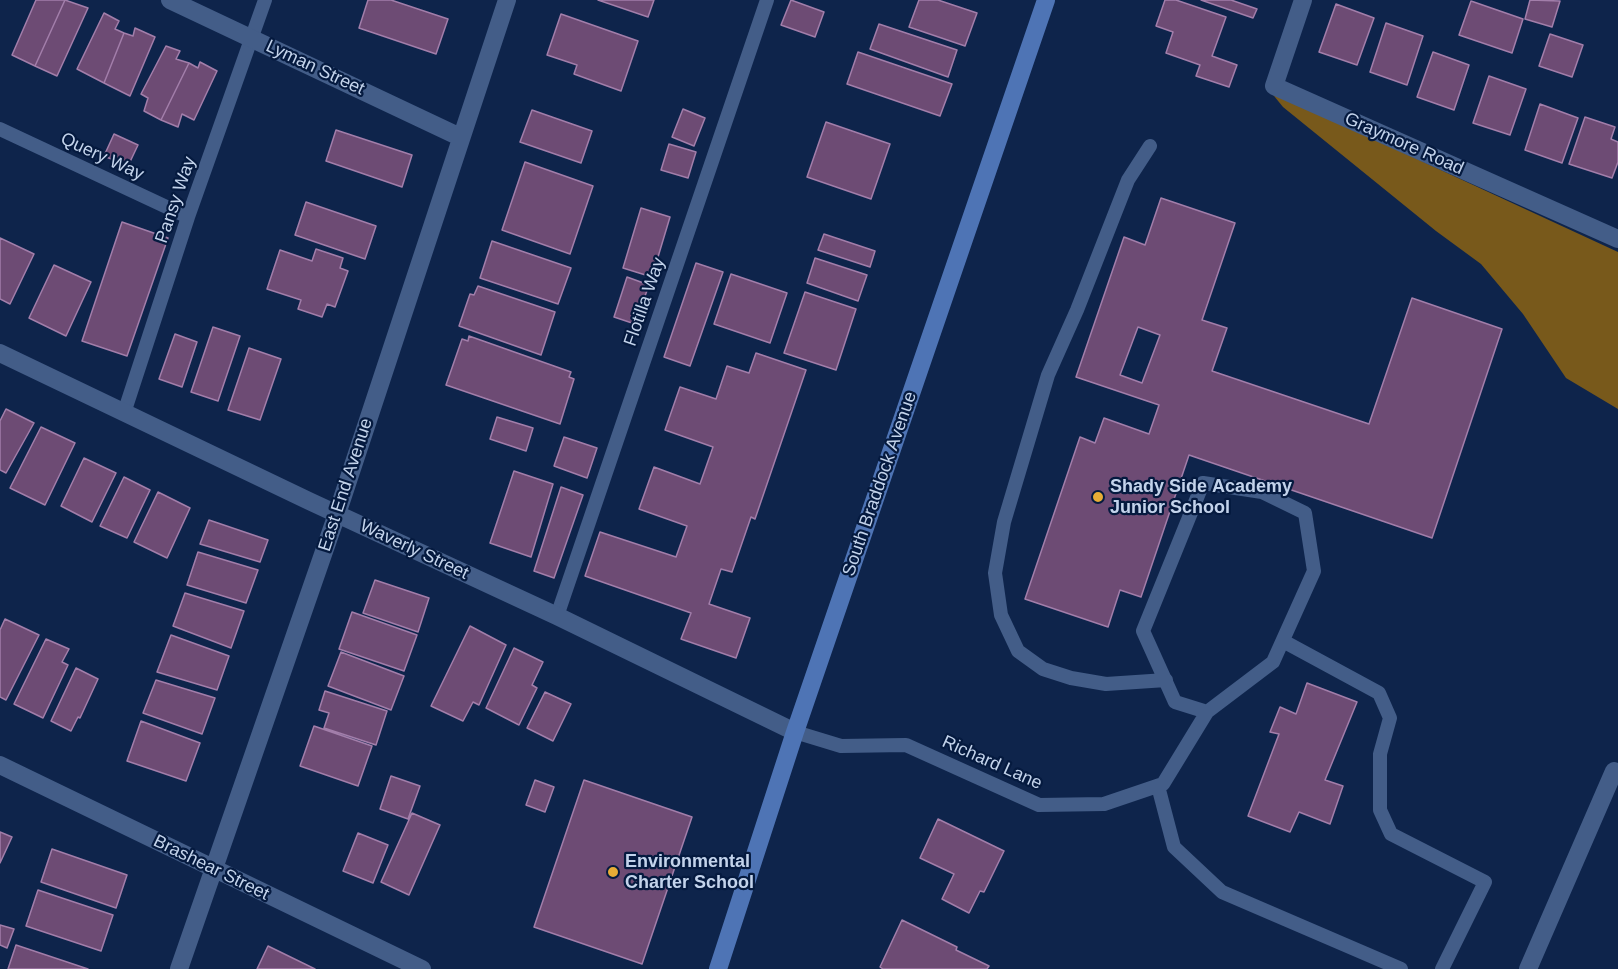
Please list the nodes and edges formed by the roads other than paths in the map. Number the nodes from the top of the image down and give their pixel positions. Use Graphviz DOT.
graph roads {
  1 [pos="170,0"];
  2 [pos="265,0"];
  3 [pos="507,0"];
  4 [pos="767,0"];
  5 [pos="1046,0"];
  6 [pos="1303,0"];
  7 [pos="252,39"];
  8 [pos="0,129"];
  9 [pos="460,137"];
  10 [pos="1150,146"];
  11 [pos="188,218"];
  12 [pos="1618,239"];
  13 [pos="0,353"];
  14 [pos="124,413"];
  15 [pos="337,514"];
  16 [pos="557,616"];
  17 [pos="1283,641"];
  18 [pos="1166,680"];
  19 [pos="1207,712"];
  20 [pos="795,732"];
  21 [pos="0,765"];
  22 [pos="1614,771"];
  23 [pos="1158,786"];
  24 [pos="213,869"];
  25 [pos="179,969"];
  26 [pos="422,969"];
  27 [pos="718,969"];
  28 [pos="1401,969"];
  29 [pos="1442,969"];
  30 [pos="1528,969"];
  1 -- 7 [label="street, Lyman Street"];
  2 -- 7 [label="lane, Pansy Way"];
  3 -- 9 [label="street, East End Avenue"];
  4 -- 16 [label="lane, Flotilla Way"];
  5 -- 20 [label="main road, South Braddock Avenue"];
  6 -- 12 [label="street, Graymore Road"];
  7 -- 9 [label="street, Lyman Street"];
  7 -- 11 [label="lane, Pansy Way"];
  8 -- 11 [label="lane, Query Way"];
  9 -- 15 [label="street, East End Avenue"];
  10 -- 18 [label="lane"];
  11 -- 14 [label="lane, Pansy Way"];
  13 -- 14 [label="street, Waverly Street"];
  14 -- 15 [label="street, Waverly Street"];
  15 -- 16 [label="street, Waverly Street"];
  15 -- 24 [label="street, East End Avenue"];
  16 -- 20 [label="street, Waverly Street"];
  17 -- 18 [label="lane"];
  17 -- 19 [label="lane"];
  17 -- 29 [label="lane"];
  18 -- 19 [label="lane"];
  19 -- 23 [label="lane"];
  20 -- 23 [label="lane, Richard Lane"];
  20 -- 27 [label="main road, South Braddock Avenue"];
  21 -- 24 [label="street, Brashear Street"];
  22 -- 30 [label="street"];
  23 -- 28 [label="lane"];
  24 -- 25 [label="street, East End Avenue"];
  24 -- 26 [label="street, Brashear Street"];
}
